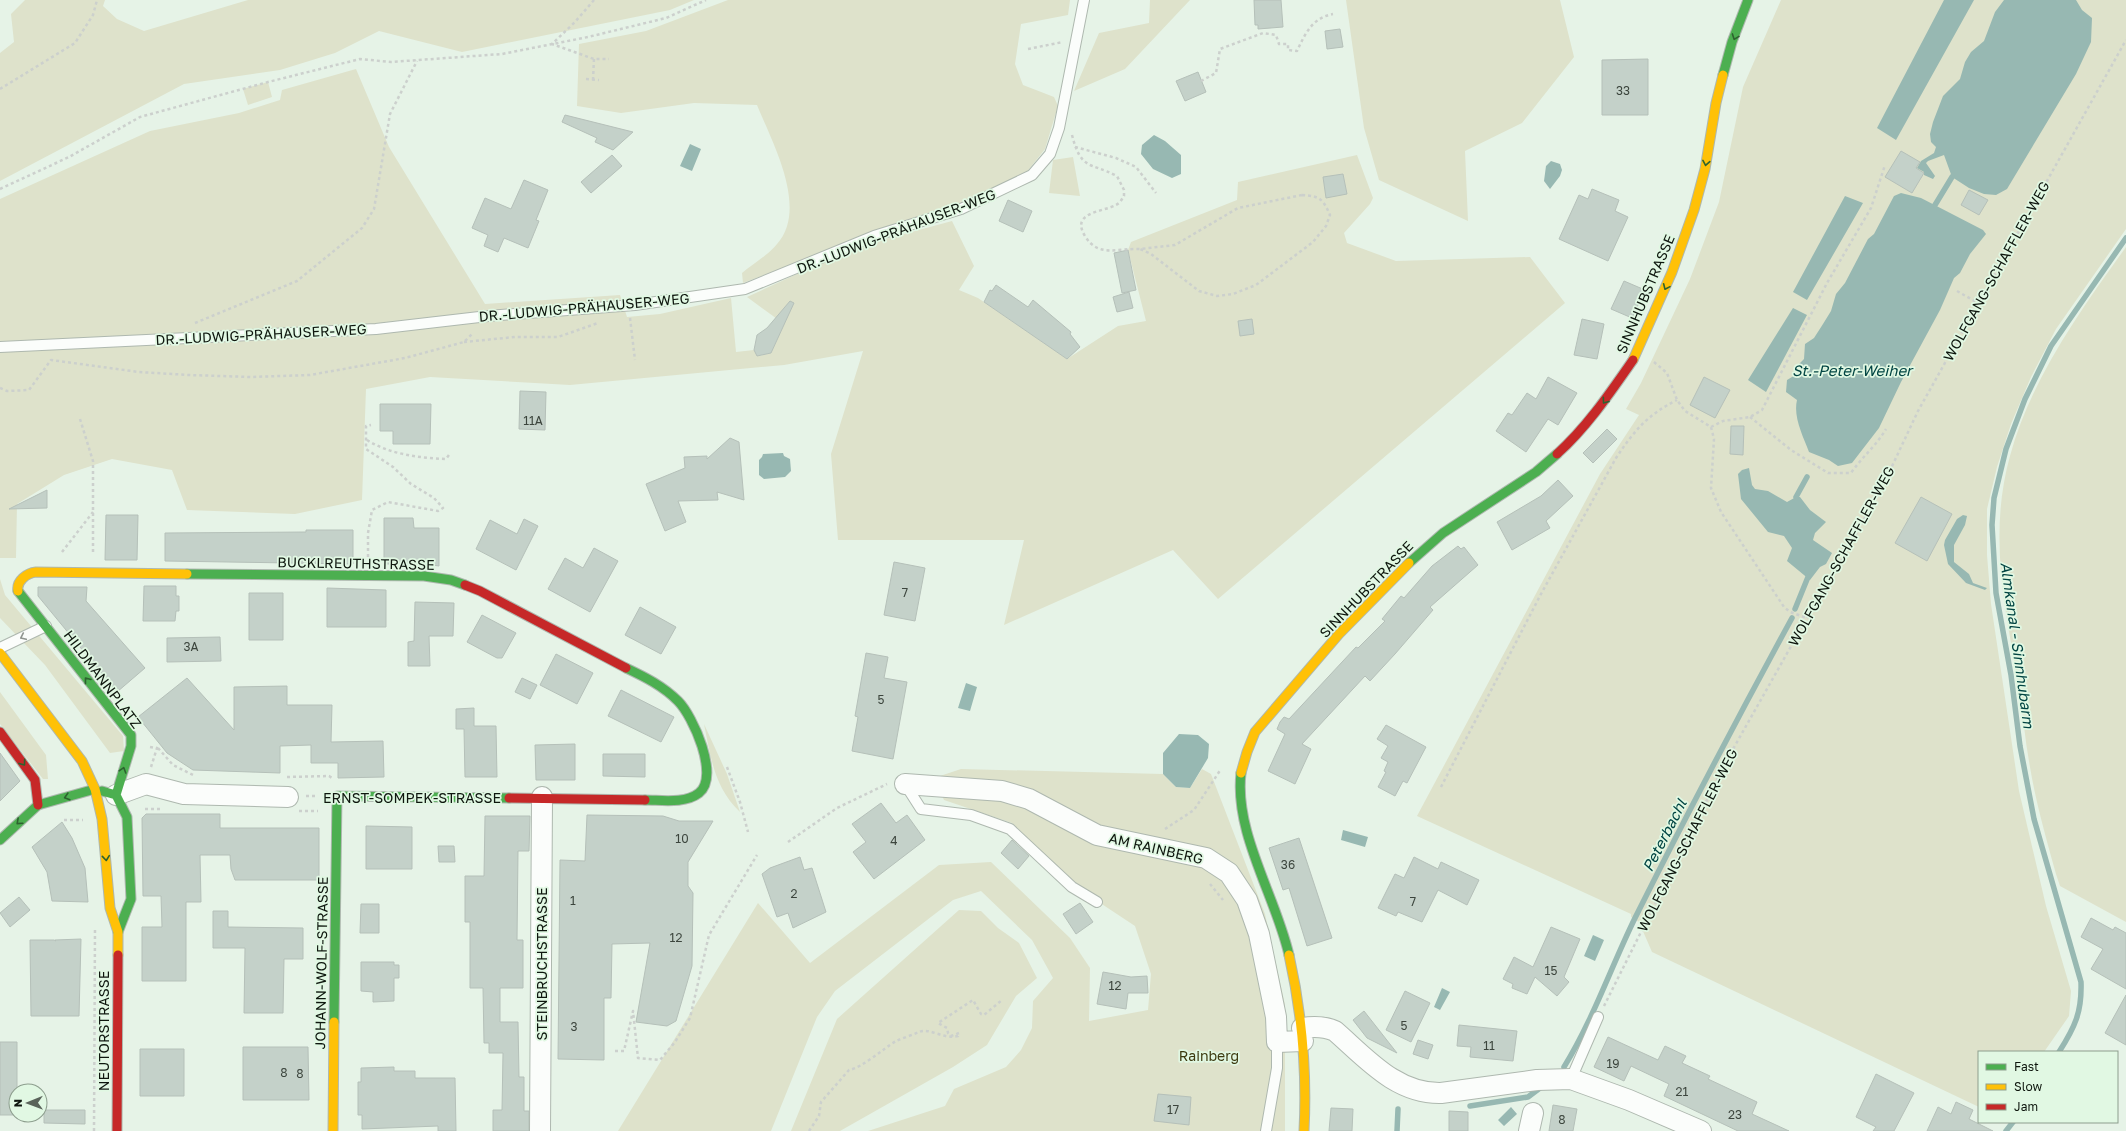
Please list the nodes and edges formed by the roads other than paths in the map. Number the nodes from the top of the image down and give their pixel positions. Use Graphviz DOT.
graph roads {
  1 [pos="1084,0"];
  2 [pos="1748,0"];
  3 [pos="0,347"];
  4 [pos="17,589"];
  5 [pos="46,626"];
  6 [pos="0,648"];
  7 [pos="0,653"];
  8 [pos="0,732"];
  9 [pos="905,784"];
  10 [pos="705,785"];
  11 [pos="95,789"];
  12 [pos="116,795"];
  13 [pos="337,796"];
  14 [pos="288,797"];
  15 [pos="542,797"];
  16 [pos="38,805"];
  17 [pos="0,840"];
  18 [pos="1097,902"];
  19 [pos="118,932"];
  20 [pos="1598,1017"];
  21 [pos="1303,1034"];
  22 [pos="1277,1042"];
  23 [pos="1571,1079"];
  24 [pos="117,1131"];
  25 [pos="332,1131"];
  26 [pos="540,1131"];
  27 [pos="1266,1131"];
  28 [pos="1304,1131"];
  29 [pos="1701,1131"];
  1 -- 3 [label="lane, DR.-LUDWIG-PRÄHAUSER-WEG"];
  2 -- 21 [label="street, SINNHUBSTRASSE, one-way"];
  4 -- 5 [label="street, HILDMANNPLATZ"];
  4 -- 10 [label="street, BUCKLREUTHSTRASSE"];
  5 -- 6 [label="lane, one-way"];
  12 -- 5 [label="street, HILDMANNPLATZ, one-way"];
  7 -- 11 [label="street"];
  8 -- 16 [label="street, one-way"];
  9 -- 18 [label="lane"];
  9 -- 22 [label="street, AM RAINBERG"];
  10 -- 15 [label="street, ERNST-SOMPEK-STRASSE"];
  11 -- 12 [label="street"];
  11 -- 16 [label="street, one-way"];
  11 -- 19 [label="street, NEUTORSTRASSE, one-way"];
  12 -- 14 [label="street"];
  12 -- 19 [label="street, NEUTORSTRASSE"];
  13 -- 15 [label="street, ERNST-SOMPEK-STRASSE"];
  13 -- 25 [label="street, JOHANN-WOLF-STRASSE"];
  15 -- 26 [label="street, STEINBRUCHSTRASSE"];
  16 -- 17 [label="street, one-way"];
  19 -- 24 [label="street, NEUTORSTRASSE"];
  20 -- 23 [label="lane"];
  21 -- 22 [label="street"];
  21 -- 23 [label="street"];
  21 -- 28 [label="street, SINNHUBSTRASSE"];
  22 -- 27 [label="lane, AM RAINBERG"];
  23 -- 29 [label="street"];
}
